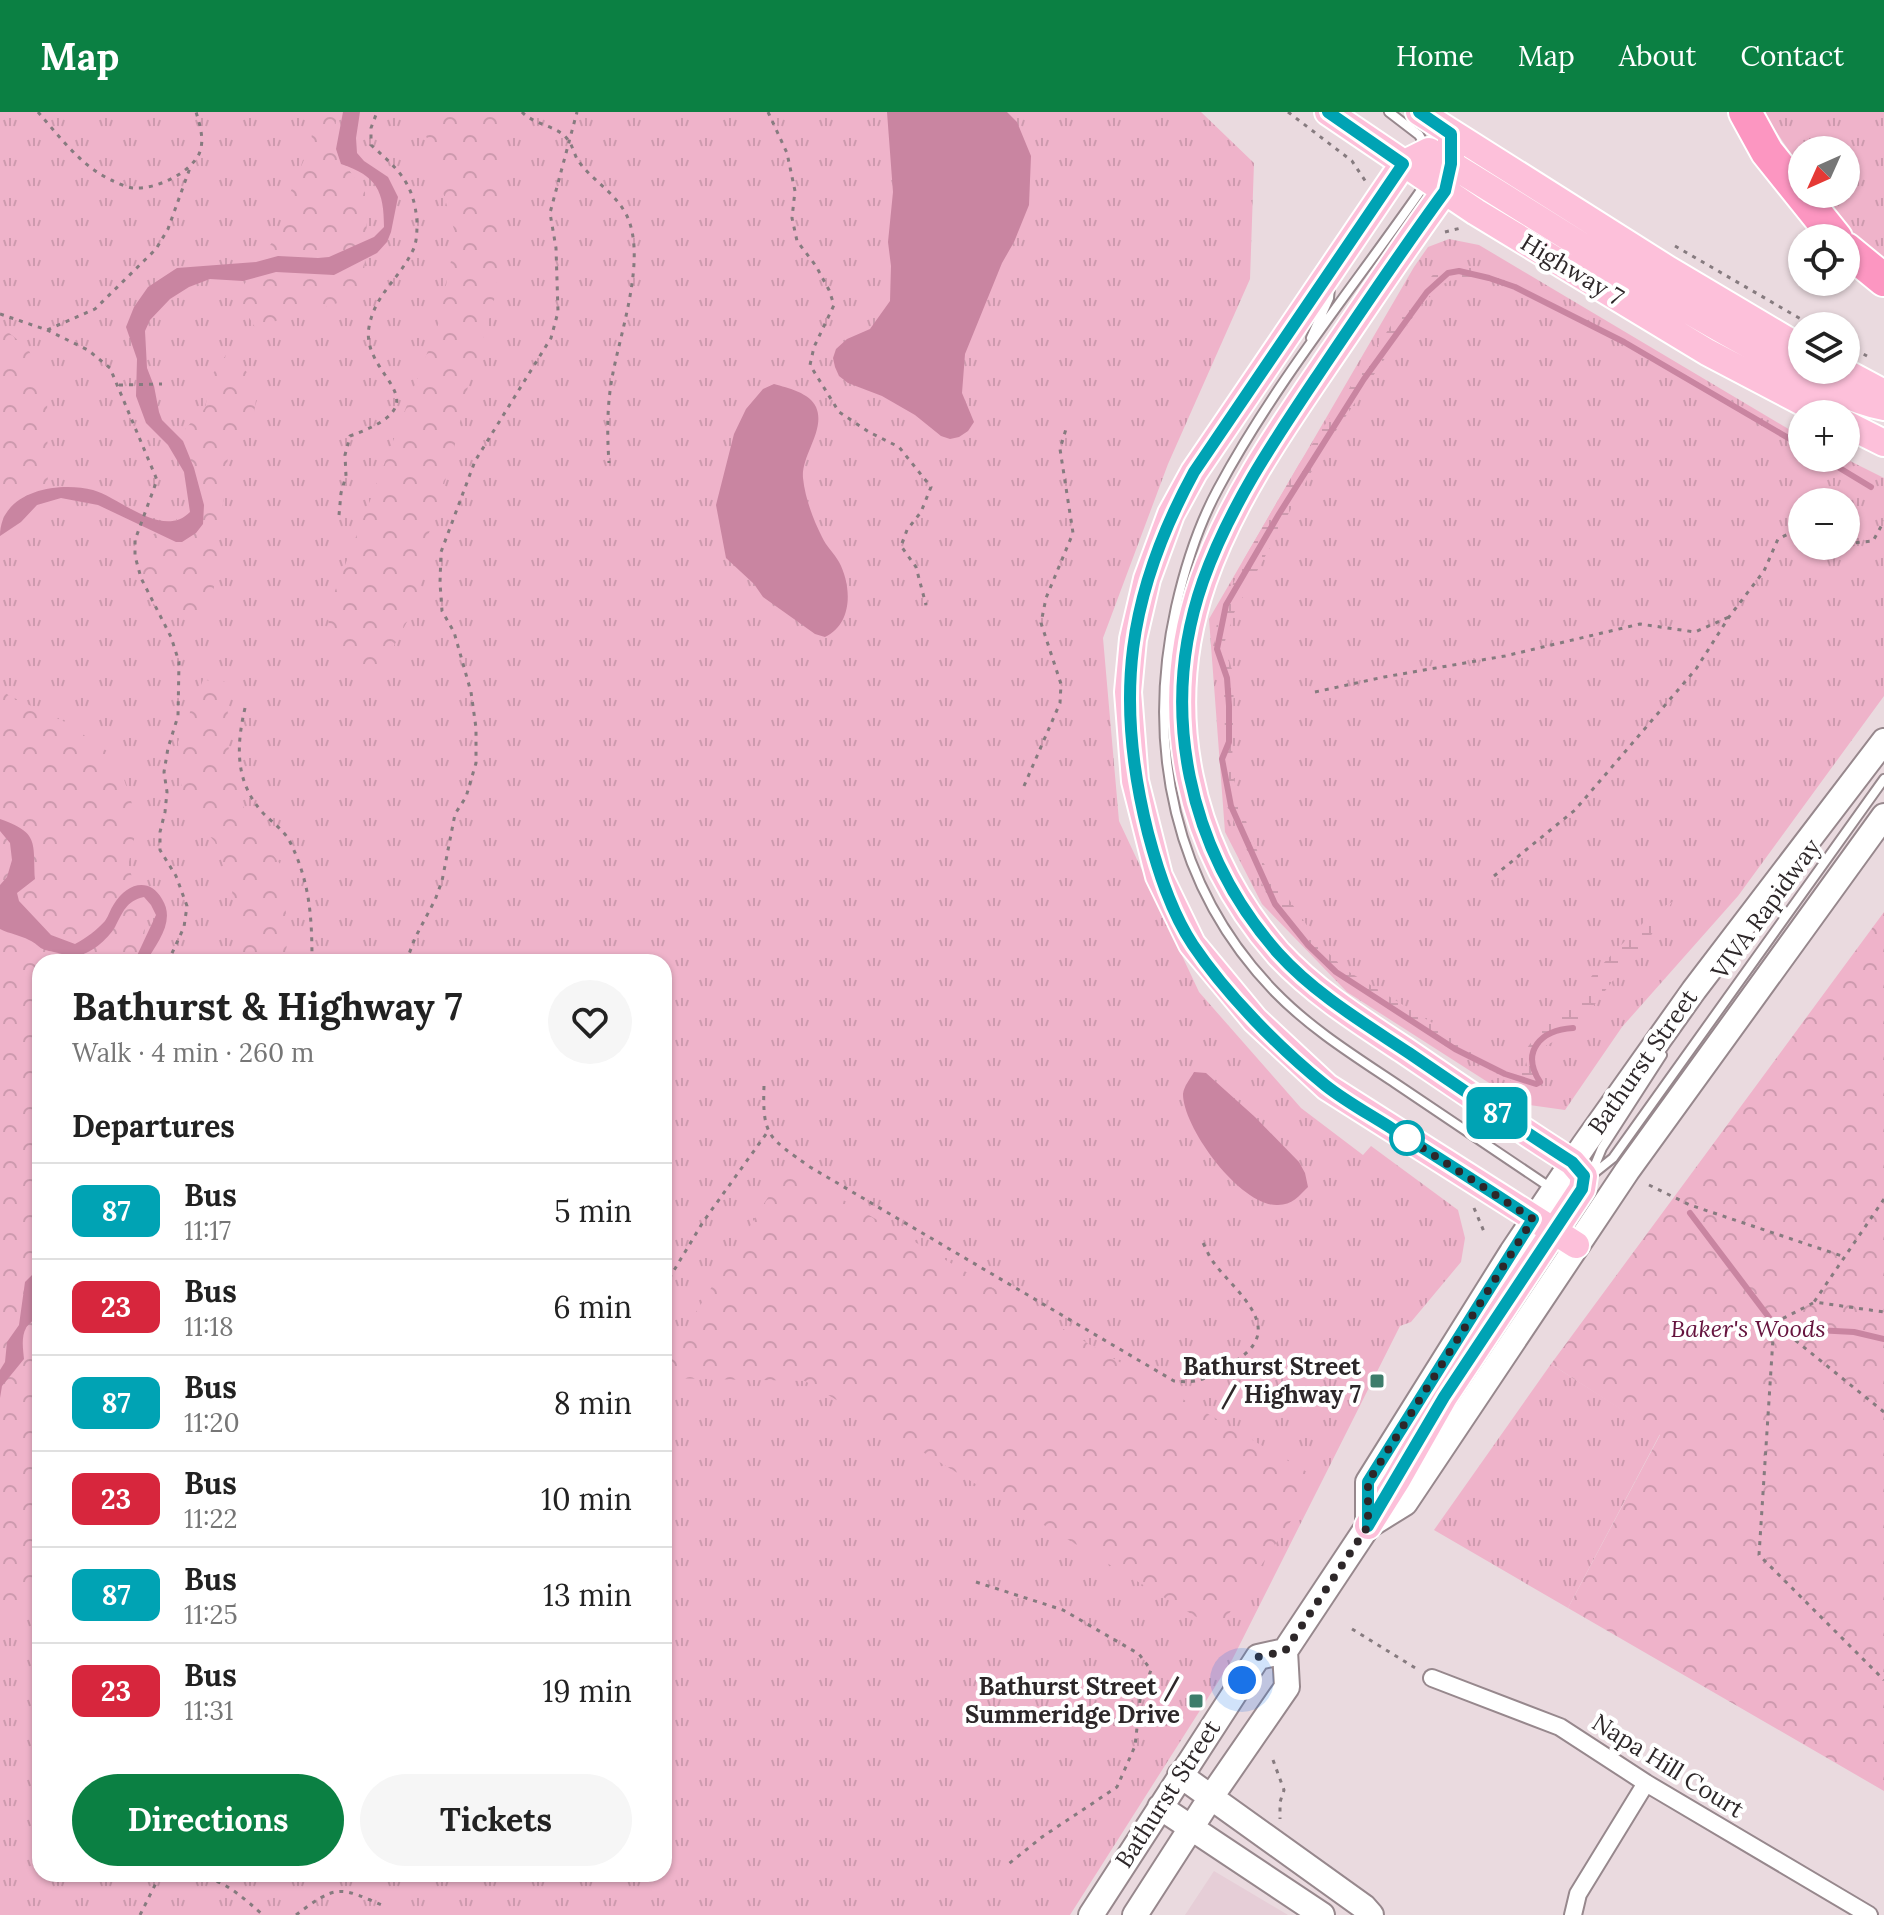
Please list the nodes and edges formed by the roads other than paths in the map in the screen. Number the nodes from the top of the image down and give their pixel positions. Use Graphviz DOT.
graph roads {
  1 [pos="1328,112"];
  2 [pos="1389,112"];
  3 [pos="1419,112"];
  4 [pos="1745,112"];
  5 [pos="1451,134"];
  6 [pos="1440,158"];
  7 [pos="1403,164"];
  8 [pos="1436,186"];
  9 [pos="1825,224"];
  10 [pos="1860,260"];
  11 [pos="1332,268"];
  12 [pos="1884,280"];
  13 [pos="1788,341"];
  14 [pos="1302,357"];
  15 [pos="1860,380"];
  16 [pos="1884,393"];
  17 [pos="1798,400"];
  18 [pos="1884,407"];
  19 [pos="1860,431"];
  20 [pos="1884,443"];
  21 [pos="1884,741"];
  22 [pos="1884,779"];
  23 [pos="1884,816"];
  24 [pos="1582,1175"];
  25 [pos="1553,1190"];
  26 [pos="1554,1232"];
  27 [pos="1368,1526"];
  28 [pos="1285,1651"];
  29 [pos="1432,1678"];
  30 [pos="1180,1775"];
  31 [pos="1646,1783"];
  32 [pos="1211,1797"];
  33 [pos="1160,1807"];
  34 [pos="1191,1828"];
  35 [pos="1091,1915"];
  36 [pos="1135,1915"];
  37 [pos="1322,1915"];
  38 [pos="1371,1915"];
  39 [pos="1573,1915"];
  40 [pos="1869,1915"];
  1 -- 7 [label="main road, Highway 7"];
  2 -- 6 [label="lane"];
  3 -- 5 [label="main road, Highway 7"];
  4 -- 9 [label="highway"];
  5 -- 6 [label="main road"];
  5 -- 13 [label="main road, Highway 7"];
  6 -- 7 [label="main road"];
  6 -- 8 [label="main road"];
  6 -- 18 [label="main road"];
  7 -- 8 [label="main road, Highway 7"];
  7 -- 11 [label="main road"];
  8 -- 14 [label="lane"];
  8 -- 17 [label="main road, Highway 7"];
  8 -- 24 [label="main road"];
  10 -- 12 [label="highway"];
  11 -- 14 [label="lane"];
  11 -- 26 [label="main road"];
  14 -- 25 [label="lane"];
  15 -- 16 [label="main road"];
  19 -- 20 [label="main road"];
  21 -- 24 [label="main road, Bathurst Street"];
  22 -- 24 [label="lane, VIVA Rapidway"];
  23 -- 26 [label="main road, Bathurst Street"];
  24 -- 25 [label="main road, Bathurst Street"];
  24 -- 26 [label="main road"];
  25 -- 26 [label="main road, Bathurst Street"];
  26 -- 27 [label="main road"];
  27 -- 28 [label="main road"];
  28 -- 30 [label="main road, Bathurst Street"];
  28 -- 32 [label="main road, Bathurst Street"];
  29 -- 31 [label="street, Napa Hill Court"];
  30 -- 32 [label="main road"];
  30 -- 33 [label="main road, Bathurst Street"];
  31 -- 39 [label="street"];
  31 -- 40 [label="street, Napa Hill Court"];
  32 -- 34 [label="main road, Bathurst Street"];
  32 -- 38 [label="main road"];
  33 -- 34 [label="main road"];
  33 -- 35 [label="main road, Bathurst Street"];
  34 -- 36 [label="main road, Bathurst Street"];
  34 -- 37 [label="main road"];
}
